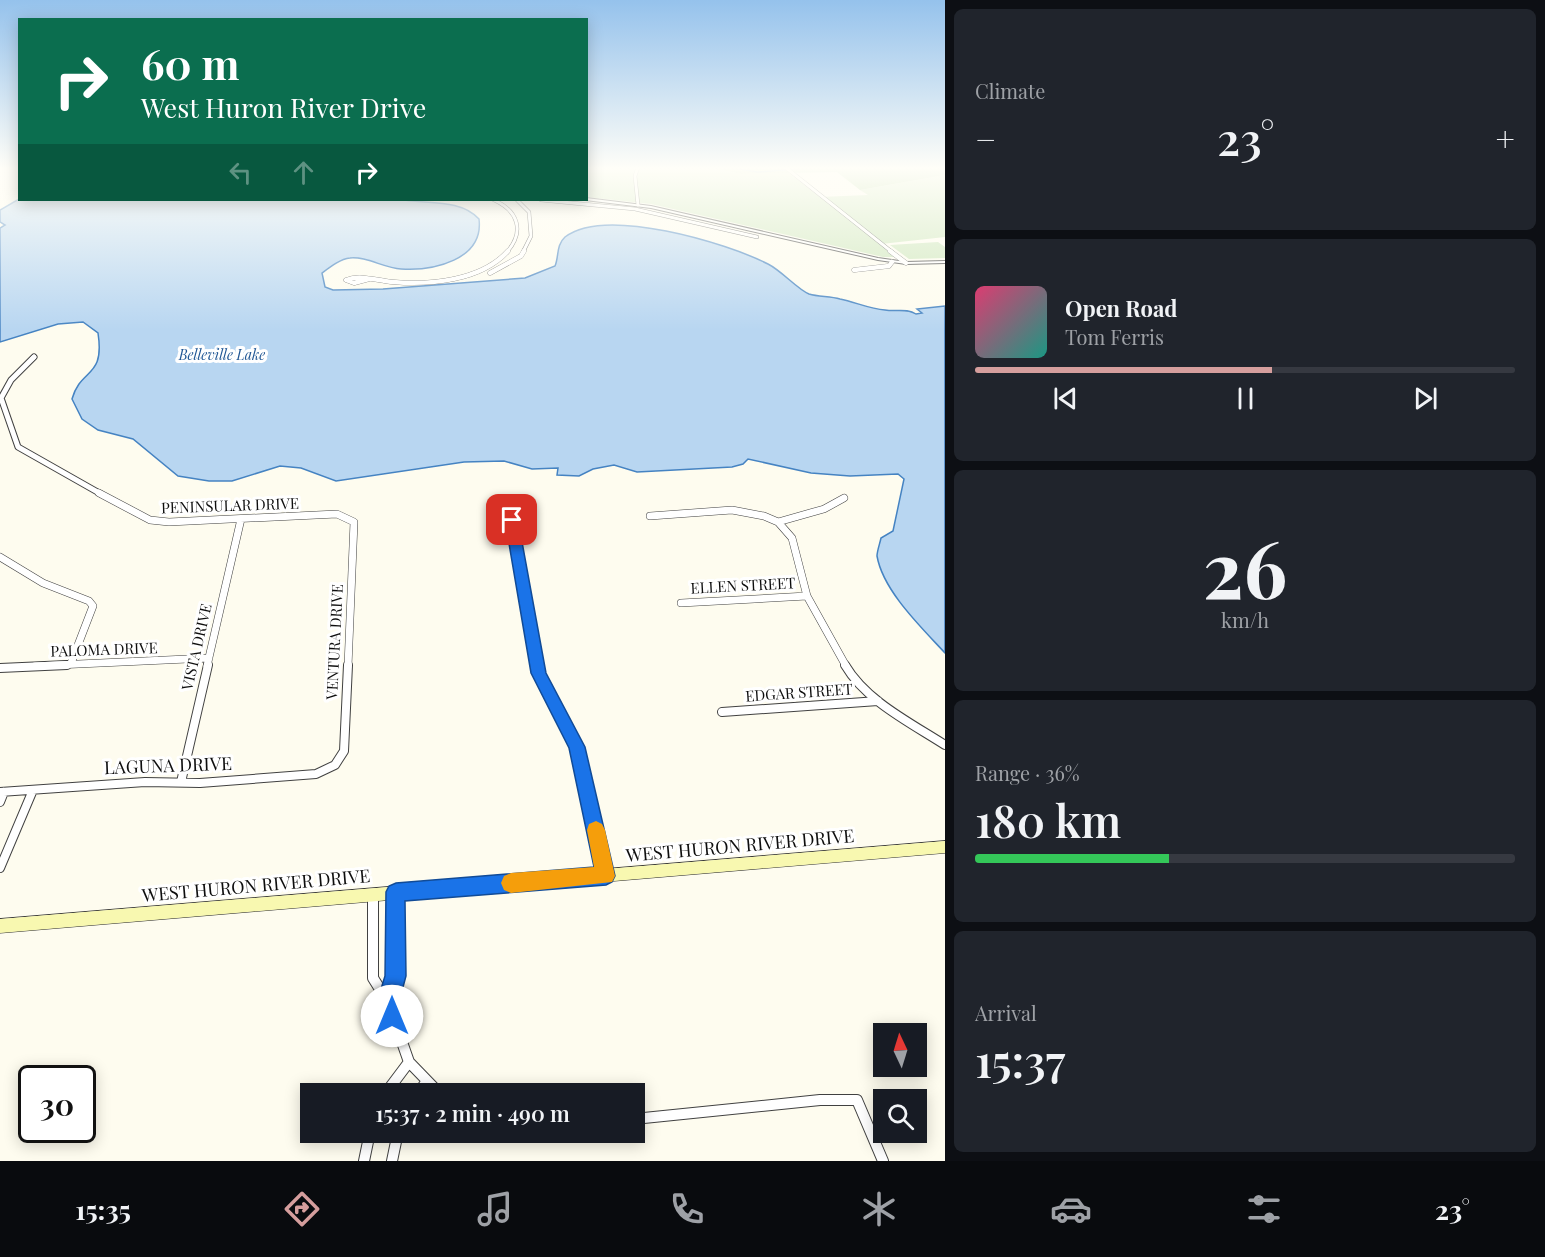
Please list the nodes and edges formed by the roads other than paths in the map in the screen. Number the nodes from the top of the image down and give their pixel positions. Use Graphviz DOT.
graph roads {
  1 [pos="515,221"];
  2 [pos="530,221"];
  3 [pos="688,221"];
  4 [pos="710,221"];
  5 [pos="853,221"];
  6 [pos="757,237"];
  7 [pos="892,262"];
  8 [pos="945,262"];
  9 [pos="906,263"];
  10 [pos="854,270"];
  11 [pos="490,273"];
  12 [pos="369,279"];
  13 [pos="34,357"];
  14 [pos="2,413"];
  15 [pos="844,498"];
  16 [pos="650,516"];
  17 [pos="351,518"];
  18 [pos="241,519"];
  19 [pos="512,520"];
  20 [pos="778,522"];
  21 [pos="0,557"];
  22 [pos="807,596"];
  23 [pos="681,603"];
  24 [pos="209,658"];
  25 [pos="71,663"];
  26 [pos="0,668"];
  27 [pos="878,701"];
  28 [pos="722,712"];
  29 [pos="945,745"];
  30 [pos="335,765"];
  31 [pos="181,782"];
  32 [pos="33,790"];
  33 [pos="1,795"];
  34 [pos="945,847"];
  35 [pos="0,868"];
  36 [pos="606,876"];
  37 [pos="396,892"];
  38 [pos="373,894"];
  39 [pos="0,926"];
  40 [pos="388,1002"];
  41 [pos="409,1062"];
  42 [pos="426,1082"];
  43 [pos="393,1083"];
  44 [pos="645,1118"];
  45 [pos="368,1143"];
  46 [pos="396,1143"];
  47 [pos="364,1161"];
  48 [pos="392,1161"];
  49 [pos="883,1161"];
  1 -- 12 [label="street"];
  2 -- 11 [label="street"];
  3 -- 6 [label="street"];
  4 -- 7 [label="street"];
  5 -- 9 [label="street"];
  7 -- 9 [label="street"];
  7 -- 10 [label="street"];
  8 -- 9 [label="street"];
  13 -- 14 [label="street, PENINSULAR DRIVE"];
  14 -- 18 [label="street, PENINSULAR DRIVE"];
  15 -- 20 [label="street"];
  16 -- 20 [label="street"];
  17 -- 18 [label="street, PENINSULAR DRIVE"];
  17 -- 30 [label="street, VENTURA DRIVE"];
  18 -- 24 [label="street, VISTA DRIVE"];
  19 -- 36 [label="street"];
  20 -- 22 [label="street"];
  21 -- 25 [label="street"];
  22 -- 23 [label="street, ELLEN STREET"];
  22 -- 27 [label="street"];
  24 -- 25 [label="street, PALOMA DRIVE"];
  24 -- 31 [label="street, VISTA DRIVE"];
  25 -- 26 [label="street, PALOMA DRIVE"];
  27 -- 28 [label="street, EDGAR STREET"];
  27 -- 29 [label="street"];
  30 -- 31 [label="street, LAGUNA DRIVE"];
  31 -- 32 [label="street, LAGUNA DRIVE"];
  32 -- 33 [label="street, LAGUNA DRIVE"];
  32 -- 35 [label="street"];
  34 -- 36 [label="main road, WEST HURON RIVER DRIVE"];
  36 -- 37 [label="main road, WEST HURON RIVER DRIVE"];
  37 -- 38 [label="main road, WEST HURON RIVER DRIVE"];
  37 -- 40 [label="street"];
  38 -- 39 [label="main road, WEST HURON RIVER DRIVE"];
  38 -- 40 [label="street"];
  40 -- 41 [label="street"];
  41 -- 42 [label="street"];
  41 -- 43 [label="street"];
  44 -- 49 [label="street"];
  45 -- 47 [label="street"];
  46 -- 48 [label="street"];
}
